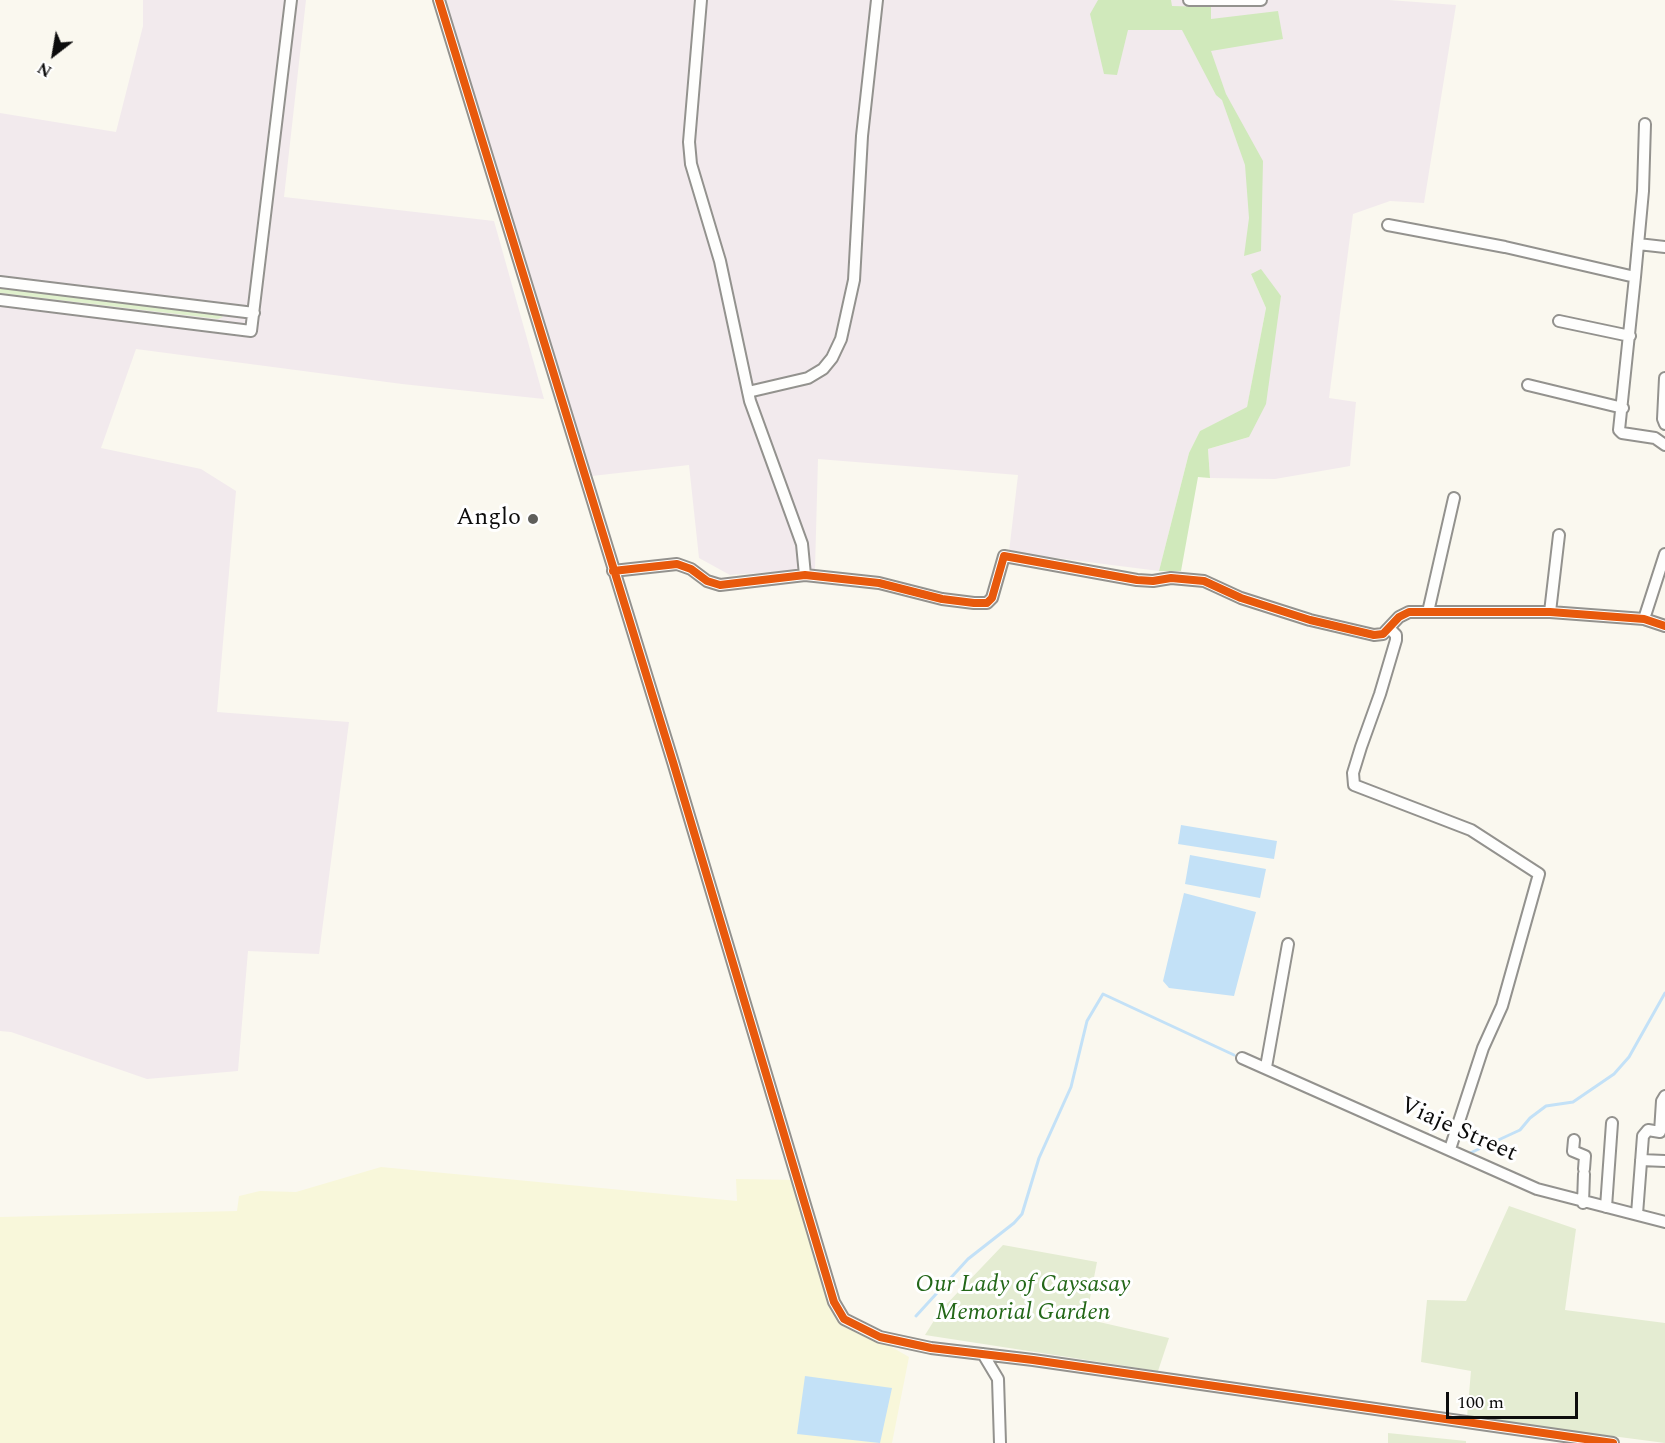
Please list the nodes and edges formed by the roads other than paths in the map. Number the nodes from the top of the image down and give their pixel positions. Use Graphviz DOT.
graph roads {
  1 [pos="291,0"];
  2 [pos="439,0"];
  3 [pos="701,0"];
  4 [pos="877,0"];
  5 [pos="1189,0"];
  6 [pos="1261,0"];
  7 [pos="1645,124"];
  8 [pos="1388,225"];
  9 [pos="1638,244"];
  10 [pos="1665,248"];
  11 [pos="1635,277"];
  12 [pos="0,282"];
  13 [pos="0,300"];
  14 [pos="254,313"];
  15 [pos="1560,321"];
  16 [pos="1630,336"];
  17 [pos="1665,378"];
  18 [pos="1528,385"];
  19 [pos="748,392"];
  20 [pos="1623,408"];
  21 [pos="1665,424"];
  22 [pos="1665,445"];
  23 [pos="1454,498"];
  24 [pos="1559,535"];
  25 [pos="1665,554"];
  26 [pos="613,571"];
  27 [pos="805,575"];
  28 [pos="1428,612"];
  29 [pos="1550,612"];
  30 [pos="1644,620"];
  31 [pos="1665,626"];
  32 [pos="1389,628"];
  33 [pos="1288,944"];
  34 [pos="1242,1058"];
  35 [pos="1266,1067"];
  36 [pos="1665,1096"];
  37 [pos="1612,1123"];
  38 [pos="1663,1132"];
  39 [pos="1574,1140"];
  40 [pos="1450,1149"];
  41 [pos="1641,1160"];
  42 [pos="1665,1161"];
  43 [pos="1583,1203"];
  44 [pos="1606,1207"];
  45 [pos="1637,1214"];
  46 [pos="1665,1222"];
  47 [pos="983,1354"];
  48 [pos="1000,1443"];
  49 [pos="1613,1443"];
  1 -- 14 [label="street"];
  2 -- 26 [label="street"];
  3 -- 19 [label="street"];
  4 -- 19 [label="street"];
  5 -- 6 [label="street"];
  7 -- 9 [label="street"];
  8 -- 11 [label="street"];
  9 -- 10 [label="street"];
  9 -- 11 [label="street"];
  11 -- 16 [label="street"];
  12 -- 14 [label="street"];
  13 -- 14 [label="street"];
  15 -- 16 [label="street"];
  16 -- 20 [label="street"];
  17 -- 21 [label="street"];
  18 -- 20 [label="street"];
  19 -- 27 [label="street"];
  20 -- 22 [label="street"];
  23 -- 28 [label="street"];
  24 -- 29 [label="street"];
  25 -- 30 [label="street"];
  26 -- 27 [label="street"];
  26 -- 47 [label="street"];
  27 -- 32 [label="street"];
  28 -- 29 [label="street"];
  28 -- 32 [label="street"];
  29 -- 30 [label="street"];
  30 -- 31 [label="street"];
  32 -- 40 [label="street"];
  33 -- 35 [label="street"];
  34 -- 35 [label="street, Viaje Street"];
  35 -- 40 [label="street, Viaje Street"];
  36 -- 38 [label="street"];
  37 -- 44 [label="street"];
  38 -- 41 [label="street"];
  39 -- 43 [label="street"];
  40 -- 43 [label="street, Viaje Street"];
  41 -- 42 [label="street"];
  41 -- 45 [label="street"];
  43 -- 44 [label="street, Viaje Street"];
  44 -- 45 [label="street, Viaje Street"];
  45 -- 46 [label="street, Viaje Street"];
  47 -- 48 [label="street"];
  47 -- 49 [label="street"];
}
